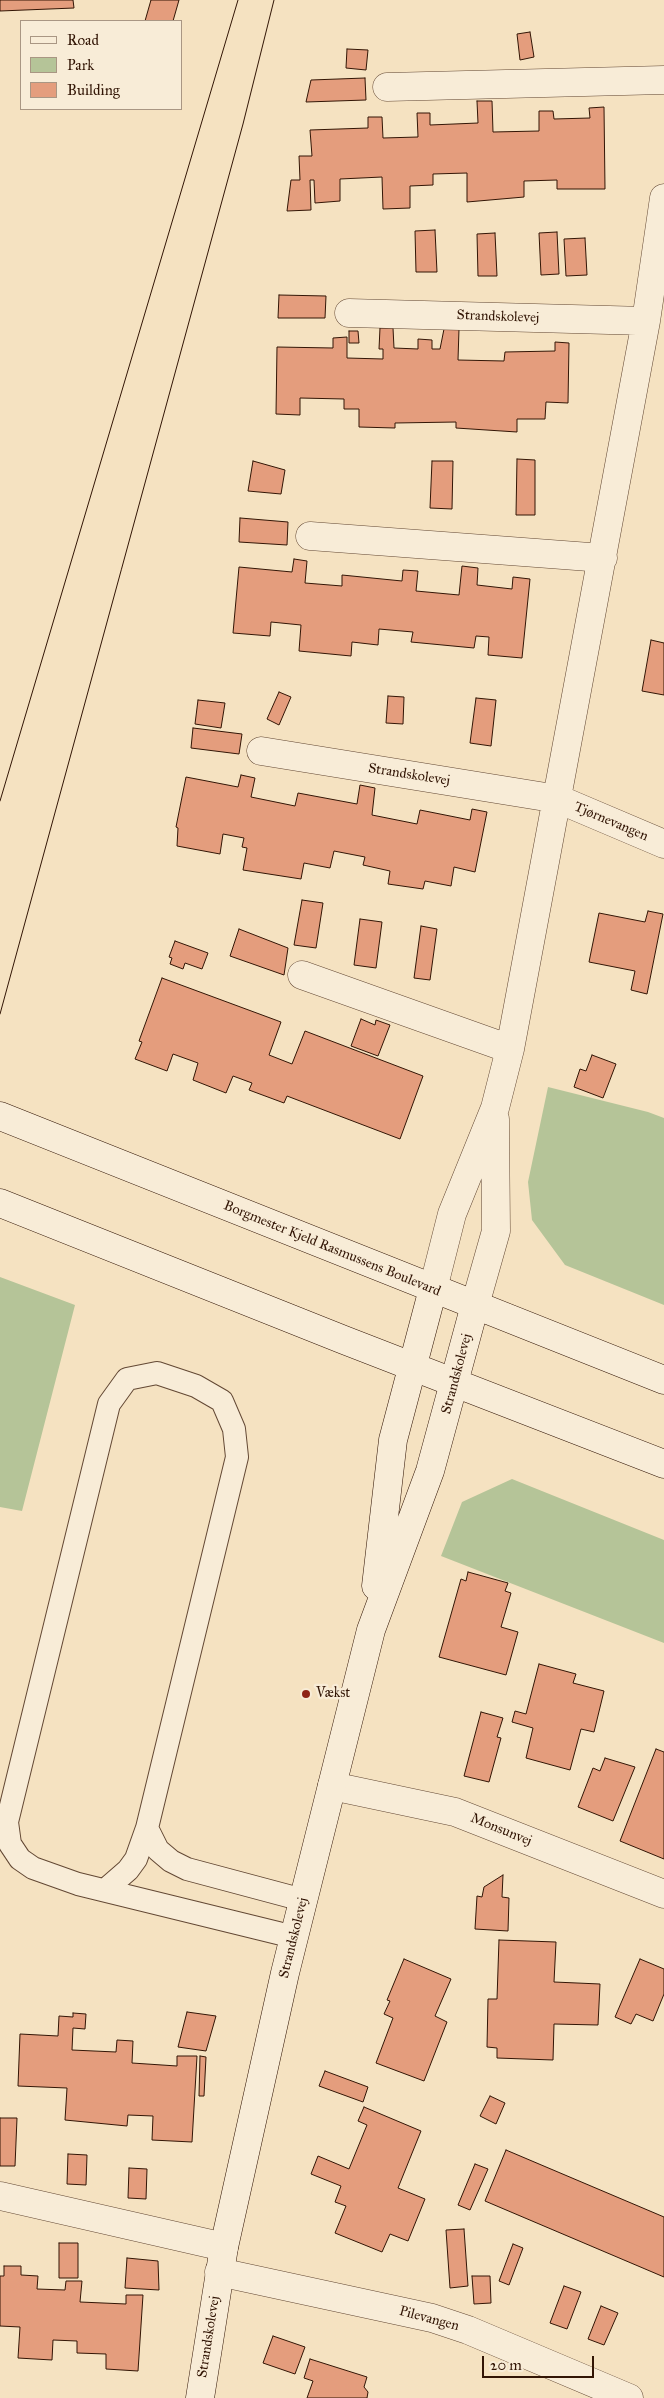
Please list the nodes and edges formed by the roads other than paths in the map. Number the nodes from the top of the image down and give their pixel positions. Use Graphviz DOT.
graph roads {
  1 [pos="664,80"];
  2 [pos="387,88"];
  3 [pos="664,198"];
  4 [pos="349,313"];
  5 [pos="646,322"];
  6 [pos="310,536"];
  7 [pos="603,558"];
  8 [pos="261,752"];
  9 [pos="558,799"];
  10 [pos="664,844"];
  11 [pos="302,975"];
  12 [pos="510,1049"];
  13 [pos="495,1108"];
  14 [pos="0,1116"];
  15 [pos="0,1203"];
  16 [pos="433,1289"];
  17 [pos="475,1306"];
  18 [pos="412,1367"];
  19 [pos="664,1380"];
  20 [pos="455,1383"];
  21 [pos="664,1464"];
  22 [pos="371,1630"];
  23 [pos="332,1786"];
  24 [pos="147,1828"];
  25 [pos="106,1890"];
  26 [pos="664,1894"];
  27 [pos="303,1900"];
  28 [pos="294,1937"];
  29 [pos="0,2196"];
  30 [pos="221,2260"];
  31 [pos="200,2398"];
  32 [pos="629,2398"];
  1 -- 2 [label="street"];
  3 -- 5 [label="street, Strandskolevej"];
  4 -- 5 [label="street, Strandskolevej"];
  5 -- 7 [label="street, Strandskolevej"];
  6 -- 7 [label="street"];
  7 -- 9 [label="street, Strandskolevej"];
  8 -- 9 [label="street, Strandskolevej"];
  9 -- 10 [label="street, Tjørnevangen"];
  9 -- 12 [label="street, Strandskolevej"];
  11 -- 12 [label="street"];
  12 -- 13 [label="street, Strandskolevej"];
  13 -- 16 [label="street, Strandskolevej"];
  13 -- 17 [label="street, Strandskolevej"];
  14 -- 16 [label="street, Borgmester Kjeld Rasmussens Boulevard"];
  15 -- 18 [label="street"];
  16 -- 17 [label="street, Borgmester Kjeld Rasmussens Boulevard"];
  16 -- 18 [label="street, Strandskolevej"];
  17 -- 19 [label="street, Borgmester Kjeld Rasmussens Boulevard"];
  17 -- 20 [label="street, Strandskolevej"];
  18 -- 20 [label="street"];
  18 -- 22 [label="street, Strandskolevej"];
  20 -- 21 [label="street"];
  20 -- 22 [label="street, Strandskolevej"];
  22 -- 23 [label="street, Strandskolevej"];
  23 -- 26 [label="street, Monsunvej"];
  23 -- 27 [label="street, Strandskolevej"];
  24 -- 25 [label="lane"];
  24 -- 25 [label="lane"];
  24 -- 27 [label="lane"];
  25 -- 28 [label="lane"];
  27 -- 28 [label="street, Strandskolevej"];
  28 -- 30 [label="street, Strandskolevej"];
  29 -- 30 [label="street"];
  30 -- 31 [label="street, Strandskolevej"];
  30 -- 32 [label="street, Pilevangen"];
}
